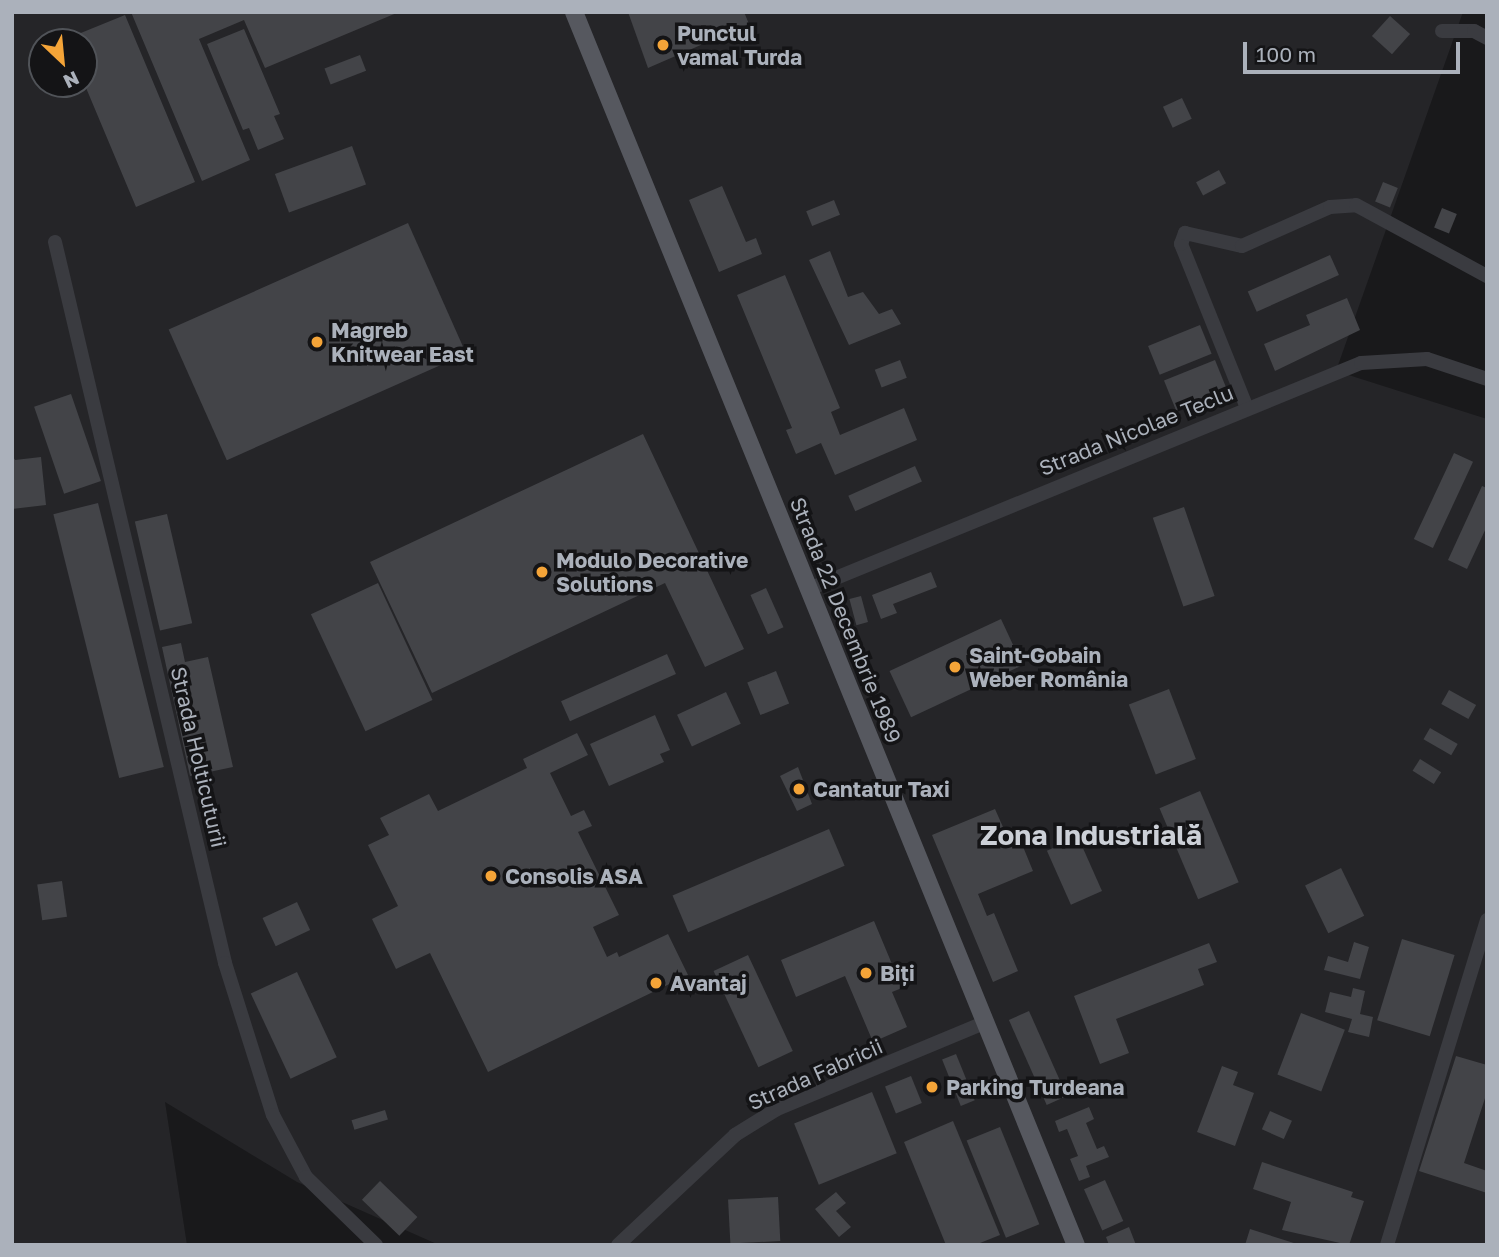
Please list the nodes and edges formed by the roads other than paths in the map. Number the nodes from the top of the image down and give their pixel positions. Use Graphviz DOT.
graph roads {
  1 [pos="574,12"];
  2 [pos="1442,31"];
  3 [pos="1487,38"];
  4 [pos="55,242"];
  5 [pos="1487,276"];
  6 [pos="1487,379"];
  7 [pos="1247,408"];
  8 [pos="809,589"];
  9 [pos="1487,920"];
  10 [pos="984,1023"];
  11 [pos="376,1245"];
  12 [pos="618,1245"];
  13 [pos="1076,1245"];
  14 [pos="1387,1245"];
  1 -- 8 [label="main road, Strada 22 Decembrie 1989"];
  2 -- 3 [label="street"];
  4 -- 11 [label="street, Strada Holticuturii"];
  5 -- 7 [label="street"];
  6 -- 7 [label="street, Strada Nicolae Teclu"];
  7 -- 8 [label="street, Strada Nicolae Teclu"];
  8 -- 10 [label="main road, Strada 22 Decembrie 1989"];
  9 -- 14 [label="street"];
  10 -- 12 [label="street, Strada Fabricii"];
  10 -- 13 [label="main road, Strada 22 Decembrie 1989"];
}
